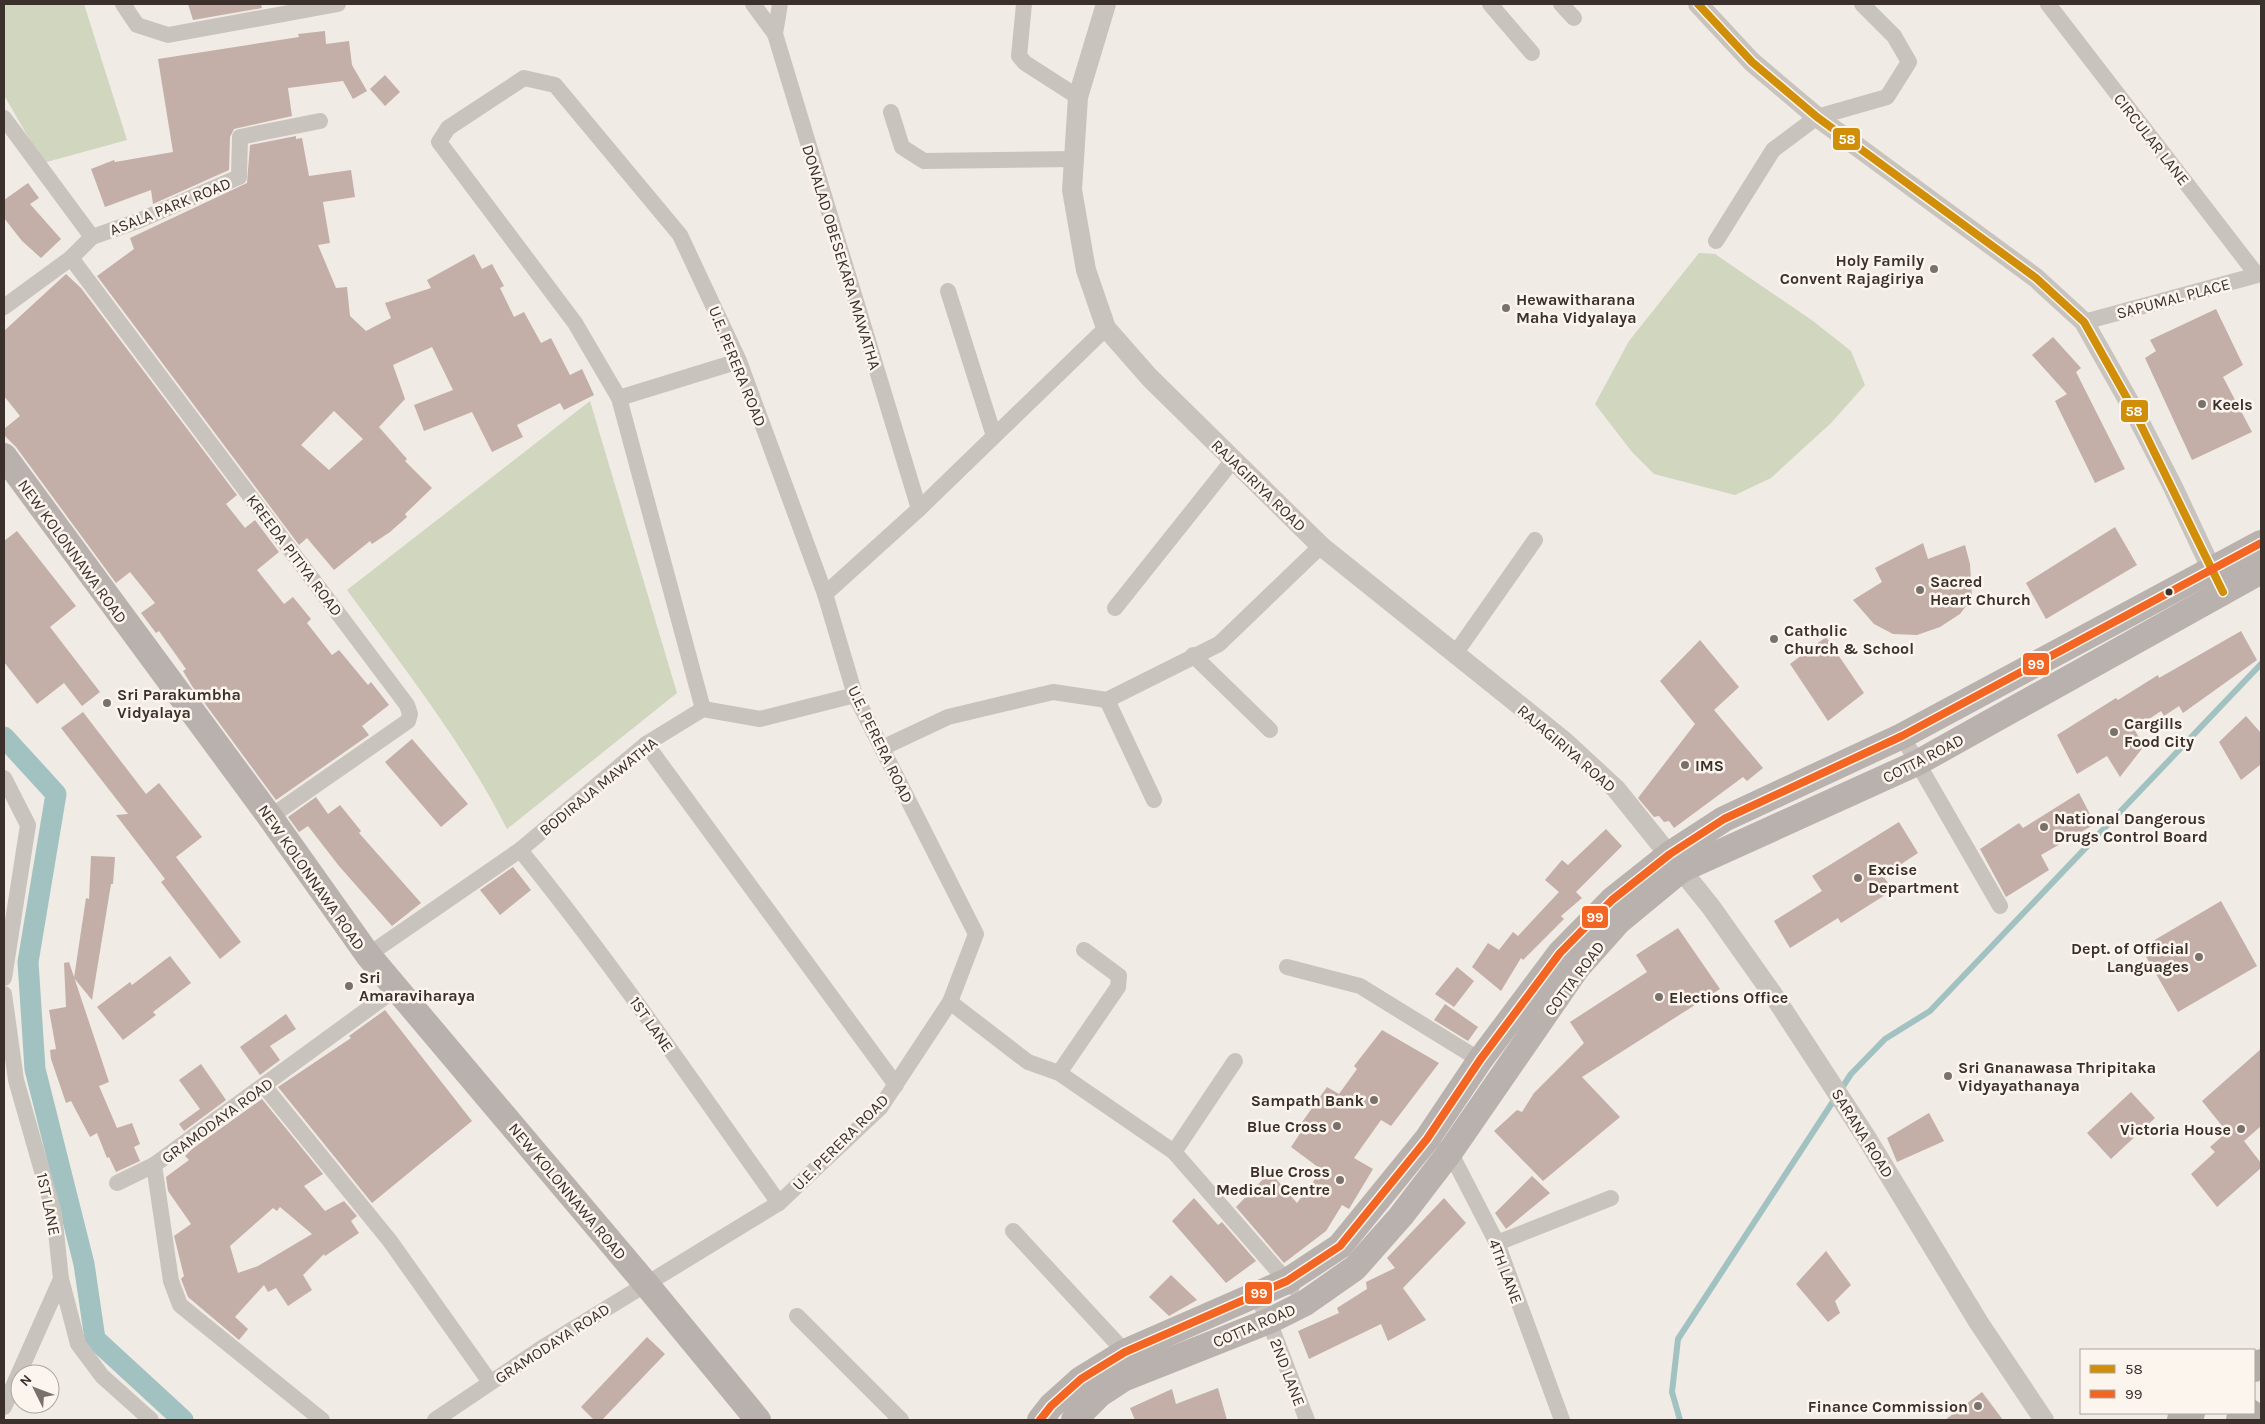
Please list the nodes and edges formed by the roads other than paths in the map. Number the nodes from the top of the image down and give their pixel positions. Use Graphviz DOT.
graph roads {
  1 [pos="123,4"];
  2 [pos="338,4"];
  3 [pos="752,4"];
  4 [pos="780,4"];
  5 [pos="1024,4"];
  6 [pos="1106,4"];
  7 [pos="1490,4"];
  8 [pos="1561,4"];
  9 [pos="1698,4"];
  10 [pos="1862,4"];
  11 [pos="2048,4"];
  12 [pos="1574,18"];
  13 [pos="775,34"];
  14 [pos="1532,53"];
  15 [pos="1078,97"];
  16 [pos="891,112"];
  17 [pos="1818,117"];
  18 [pos="4,118"];
  19 [pos="320,121"];
  20 [pos="1074,159"];
  21 [pos="92,237"];
  22 [pos="1716,241"];
  23 [pos="71,258"];
  24 [pos="2259,274"];
  25 [pos="948,291"];
  26 [pos="4,307"];
  27 [pos="2084,322"];
  28 [pos="1106,328"];
  29 [pos="739,361"];
  30 [pos="619,398"];
  31 [pos="994,436"];
  32 [pos="4,456"];
  33 [pos="1234,460"];
  34 [pos="919,509"];
  35 [pos="1535,540"];
  36 [pos="2261,543"];
  37 [pos="1321,546"];
  38 [pos="2261,571"];
  39 [pos="2217,581"];
  40 [pos="825,594"];
  41 [pos="1114,608"];
  42 [pos="1455,654"];
  43 [pos="1193,655"];
  44 [pos="855,695"];
  45 [pos="1107,700"];
  46 [pos="702,709"];
  47 [pos="1270,730"];
  48 [pos="1902,736"];
  49 [pos="646,744"];
  50 [pos="882,748"];
  51 [pos="1917,763"];
  52 [pos="4,778"];
  53 [pos="1154,800"];
  54 [pos="270,817"];
  55 [pos="520,850"];
  56 [pos="1675,862"];
  57 [pos="2000,906"];
  58 [pos="1084,950"];
  59 [pos="368,955"];
  60 [pos="1287,967"];
  61 [pos="4,978"];
  62 [pos="397,988"];
  63 [pos="1546,992"];
  64 [pos="4,994"];
  65 [pos="950,1002"];
  66 [pos="1480,1060"];
  67 [pos="1234,1061"];
  68 [pos="1059,1073"];
  69 [pos="896,1085"];
  70 [pos="264,1086"];
  71 [pos="1427,1139"];
  72 [pos="1174,1152"];
  73 [pos="1450,1152"];
  74 [pos="154,1165"];
  75 [pos="117,1183"];
  76 [pos="1611,1198"];
  77 [pos="779,1202"];
  78 [pos="1013,1231"];
  79 [pos="1496,1243"];
  80 [pos="60,1278"];
  81 [pos="1288,1281"];
  82 [pos="646,1284"];
  83 [pos="1257,1296"];
  84 [pos="1305,1303"];
  85 [pos="798,1316"];
  86 [pos="1269,1321"];
  87 [pos="1125,1352"];
  88 [pos="490,1382"];
  89 [pos="4,1407"];
  90 [pos="151,1420"];
  91 [pos="322,1420"];
  92 [pos="435,1420"];
  93 [pos="758,1420"];
  94 [pos="902,1420"];
  95 [pos="1040,1420"];
  96 [pos="1074,1420"];
  97 [pos="1307,1420"];
  98 [pos="1562,1420"];
  99 [pos="2044,1420"];
  1 -- 2 [label="street"];
  3 -- 13 [label="street"];
  4 -- 13 [label="street, DONALAD OBESEKARA MAWATHA"];
  5 -- 15 [label="street"];
  6 -- 15 [label="street, RAJAGIRIYA ROAD"];
  7 -- 14 [label="street"];
  8 -- 12 [label="street"];
  9 -- 17 [label="street"];
  10 -- 17 [label="street"];
  11 -- 24 [label="street, CIRCULAR LANE"];
  13 -- 34 [label="street, DONALAD OBESEKARA MAWATHA"];
  15 -- 20 [label="street, RAJAGIRIYA ROAD"];
  16 -- 20 [label="street"];
  17 -- 22 [label="street"];
  17 -- 27 [label="street"];
  18 -- 21 [label="street"];
  19 -- 21 [label="street, ASALA PARK ROAD"];
  20 -- 28 [label="street, RAJAGIRIYA ROAD"];
  21 -- 23 [label="street, ASALA PARK ROAD"];
  23 -- 26 [label="street, ASALA PARK ROAD"];
  23 -- 54 [label="street, KREEDA PITIYA ROAD"];
  24 -- 27 [label="street, SAPUMAL PLACE"];
  25 -- 31 [label="street"];
  27 -- 39 [label="street"];
  28 -- 31 [label="street"];
  28 -- 33 [label="street, RAJAGIRIYA ROAD"];
  29 -- 30 [label="street"];
  29 -- 30 [label="street, U.E. PERERA ROAD"];
  29 -- 40 [label="street, U.E. PERERA ROAD"];
  30 -- 46 [label="street, U.E. PERERA ROAD"];
  31 -- 34 [label="street"];
  32 -- 54 [label="main road, NEW KOLONNAWA ROAD"];
  33 -- 37 [label="street, RAJAGIRIYA ROAD"];
  33 -- 41 [label="street"];
  34 -- 40 [label="street"];
  35 -- 42 [label="street"];
  36 -- 39 [label="main road, COTTA ROAD"];
  37 -- 42 [label="street, RAJAGIRIYA ROAD"];
  37 -- 43 [label="street"];
  38 -- 39 [label="main road, COTTA ROAD"];
  39 -- 48 [label="main road, COTTA ROAD"];
  39 -- 51 [label="main road, COTTA ROAD"];
  40 -- 44 [label="street, U.E. PERERA ROAD"];
  42 -- 56 [label="street, RAJAGIRIYA ROAD"];
  43 -- 45 [label="street"];
  43 -- 47 [label="street"];
  44 -- 46 [label="street"];
  44 -- 50 [label="street, U.E. PERERA ROAD"];
  45 -- 50 [label="street"];
  45 -- 53 [label="street"];
  46 -- 49 [label="street, BODIRAJA MAWATHA"];
  48 -- 51 [label="street"];
  48 -- 56 [label="main road, COTTA ROAD"];
  49 -- 55 [label="street, BODIRAJA MAWATHA"];
  49 -- 69 [label="street"];
  50 -- 65 [label="street, U.E. PERERA ROAD"];
  51 -- 56 [label="main road, COTTA ROAD"];
  51 -- 57 [label="street"];
  52 -- 61 [label="street"];
  54 -- 59 [label="main road, NEW KOLONNAWA ROAD"];
  55 -- 59 [label="street, BODIRAJA MAWATHA"];
  55 -- 77 [label="street, 1ST LANE"];
  56 -- 63 [label="main road, COTTA ROAD"];
  56 -- 99 [label="street, SARANA ROAD"];
  58 -- 68 [label="street"];
  59 -- 62 [label="main road, NEW KOLONNAWA ROAD"];
  60 -- 66 [label="street"];
  62 -- 70 [label="street, GRAMODAYA ROAD"];
  62 -- 82 [label="main road, NEW KOLONNAWA ROAD"];
  63 -- 66 [label="main road, COTTA ROAD"];
  63 -- 73 [label="main road, COTTA ROAD"];
  64 -- 80 [label="street, 1ST LANE"];
  65 -- 68 [label="street"];
  65 -- 69 [label="street, U.E. PERERA ROAD"];
  66 -- 71 [label="main road, COTTA ROAD"];
  67 -- 72 [label="street"];
  68 -- 72 [label="street"];
  69 -- 77 [label="street, U.E. PERERA ROAD"];
  70 -- 74 [label="street, GRAMODAYA ROAD"];
  70 -- 88 [label="street"];
  71 -- 73 [label="street"];
  71 -- 81 [label="main road, COTTA ROAD"];
  72 -- 81 [label="street"];
  73 -- 79 [label="street, 4TH LANE"];
  73 -- 84 [label="main road, COTTA ROAD"];
  74 -- 75 [label="street"];
  74 -- 91 [label="street, GRAMODAYA ROAD"];
  76 -- 79 [label="street"];
  77 -- 82 [label="street, U.E. PERERA ROAD"];
  78 -- 87 [label="street"];
  79 -- 98 [label="street, 4TH LANE"];
  80 -- 89 [label="street, 1ST LANE"];
  80 -- 90 [label="street"];
  81 -- 83 [label="main road, COTTA ROAD"];
  81 -- 84 [label="street"];
  82 -- 88 [label="street, GRAMODAYA ROAD"];
  82 -- 93 [label="main road, NEW KOLONNAWA ROAD"];
  83 -- 86 [label="street, 2ND LANE"];
  83 -- 87 [label="main road, COTTA ROAD"];
  84 -- 86 [label="main road, COTTA ROAD"];
  85 -- 94 [label="street"];
  86 -- 96 [label="main road, COTTA ROAD"];
  86 -- 97 [label="street, 2ND LANE"];
  87 -- 95 [label="main road, COTTA ROAD"];
  88 -- 92 [label="street, GRAMODAYA ROAD"];
}
